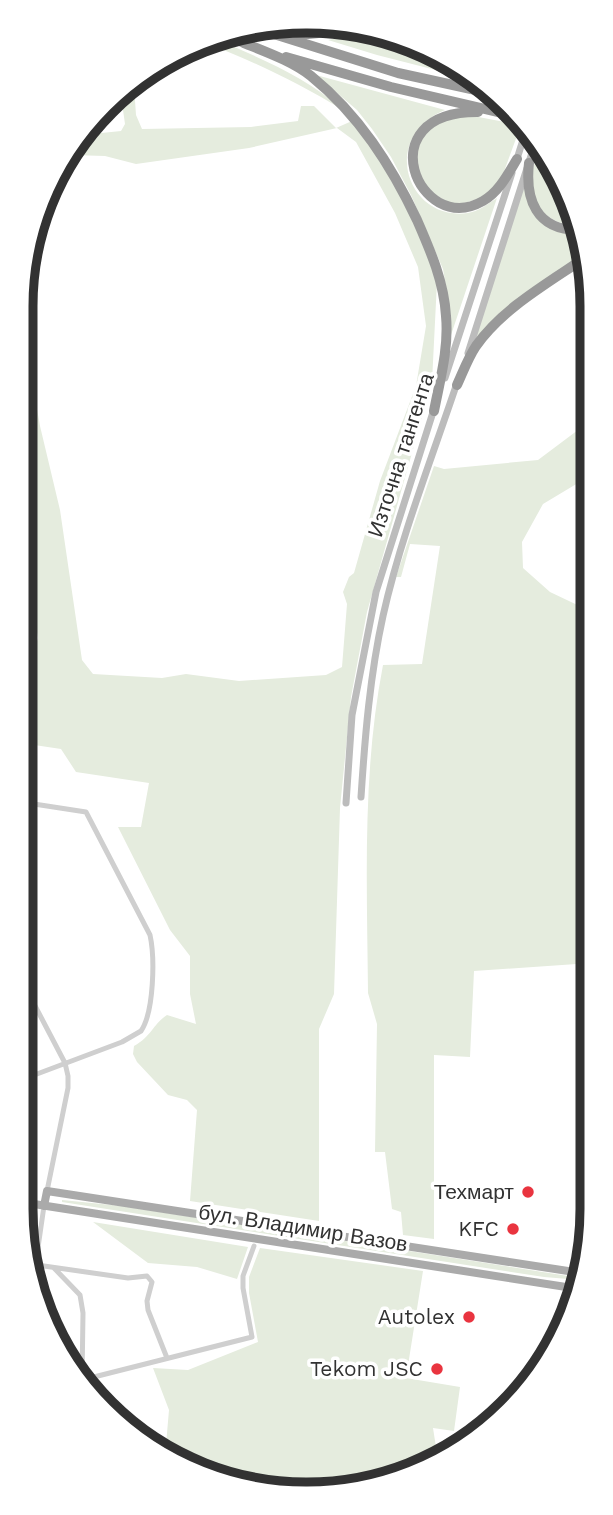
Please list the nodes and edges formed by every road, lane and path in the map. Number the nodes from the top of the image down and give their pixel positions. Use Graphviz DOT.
graph roads {
  1 [pos="279,35"];
  2 [pos="241,42"];
  3 [pos="244,43"];
  4 [pos="472,89"];
  5 [pos="498,113"];
  6 [pos="523,140"];
  7 [pos="532,153"];
  8 [pos="517,159"];
  9 [pos="529,163"];
  10 [pos="568,229"];
  11 [pos="576,264"];
  12 [pos="457,385"];
  13 [pos="434,411"];
  14 [pos="361,797"];
  15 [pos="346,803"];
  16 [pos="33,804"];
  17 [pos="33,1002"];
  18 [pos="65,1063"];
  19 [pos="33,1075"];
  20 [pos="47,1191"];
  21 [pos="33,1204"];
  22 [pos="44,1206"];
  23 [pos="254,1246"];
  24 [pos="36,1247"];
  25 [pos="40,1266"];
  26 [pos="54,1268"];
  27 [pos="572,1272"];
  28 [pos="568,1287"];
  29 [pos="167,1357"];
  30 [pos="82,1364"];
  31 [pos="92,1377"];
  1 -- 4 [label="highway"];
  2 -- 3 [label="highway"];
  3 -- 5 [label="highway"];
  3 -- 13 [label="highway"];
  5 -- 8 [label="highway"];
  6 -- 8 [label="street, Източна тангента"];
  7 -- 9 [label="street, Източна тангента"];
  8 -- 13 [label="street, Източна тангента"];
  9 -- 10 [label="highway"];
  9 -- 12 [label="street, Източна тангента"];
  11 -- 12 [label="highway"];
  12 -- 14 [label="street, Източна тангента"];
  13 -- 15 [label="street, Източна тангента"];
  16 -- 18 [label="street"];
  17 -- 18 [label="street"];
  18 -- 19 [label="street"];
  18 -- 20 [label="street"];
  20 -- 22 [label="main road"];
  20 -- 27 [label="main road, бул. Владимир Вазов"];
  21 -- 22 [label="main road, бул. Владимир Вазов"];
  22 -- 24 [label="street"];
  22 -- 28 [label="main road, бул. Владимир Вазов"];
  23 -- 29 [label="street"];
  25 -- 26 [label="street"];
  26 -- 29 [label="street"];
  26 -- 30 [label="street"];
  29 -- 31 [label="street"];
}
